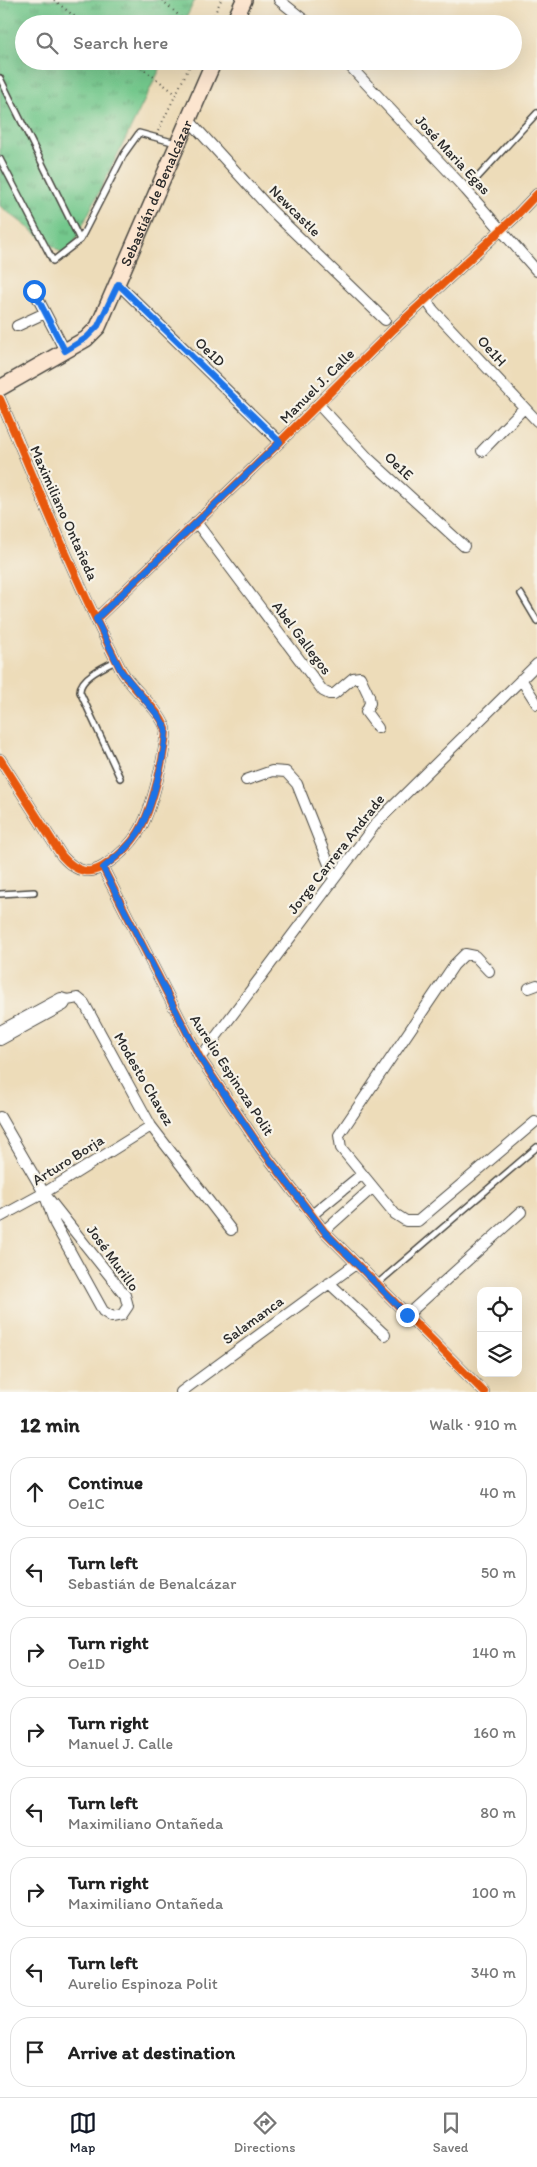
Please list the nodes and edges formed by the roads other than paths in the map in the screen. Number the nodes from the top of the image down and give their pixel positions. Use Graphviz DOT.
graph roads {
  1 [pos="244,0"];
  2 [pos="279,0"];
  3 [pos="237,15"];
  4 [pos="298,15"];
  5 [pos="210,70"];
  6 [pos="353,70"];
  7 [pos="0,78"];
  8 [pos="537,113"];
  9 [pos="188,119"];
  10 [pos="178,144"];
  11 [pos="0,159"];
  12 [pos="466,190"];
  13 [pos="537,194"];
  14 [pos="502,230"];
  15 [pos="80,240"];
  16 [pos="537,271"];
  17 [pos="118,284"];
  18 [pos="34,291"];
  19 [pos="426,299"];
  20 [pos="45,313"];
  21 [pos="385,320"];
  22 [pos="17,326"];
  23 [pos="65,351"];
  24 [pos="0,388"];
  25 [pos="0,400"];
  26 [pos="318,404"];
  27 [pos="524,408"];
  28 [pos="537,421"];
  29 [pos="280,442"];
  30 [pos="482,451"];
  31 [pos="196,522"];
  32 [pos="464,546"];
  33 [pos="521,594"];
  34 [pos="96,619"];
  35 [pos="537,622"];
  36 [pos="116,661"];
  37 [pos="537,664"];
  38 [pos="521,679"];
  39 [pos="537,704"];
  40 [pos="378,728"];
  41 [pos="0,759"];
  42 [pos="120,778"];
  43 [pos="246,780"];
  44 [pos="103,868"];
  45 [pos="334,877"];
  46 [pos="34,892"];
  47 [pos="0,894"];
  48 [pos="489,971"];
  49 [pos="67,1000"];
  50 [pos="0,1031"];
  51 [pos="0,1040"];
  52 [pos="200,1058"];
  53 [pos="0,1117"];
  54 [pos="535,1122"];
  55 [pos="151,1126"];
  56 [pos="537,1147"];
  57 [pos="362,1174"];
  58 [pos="372,1188"];
  59 [pos="44,1193"];
  60 [pos="329,1202"];
  61 [pos="520,1212"];
  62 [pos="312,1216"];
  63 [pos="342,1216"];
  64 [pos="0,1217"];
  65 [pos="231,1230"];
  66 [pos="324,1231"];
  67 [pos="357,1263"];
  68 [pos="329,1283"];
  69 [pos="377,1284"];
  70 [pos="407,1315"];
  71 [pos="385,1335"];
  72 [pos="181,1392"];
  73 [pos="484,1392"];
  1 -- 3 [label="main road"];
  2 -- 4 [label="street"];
  5 -- 9 [label="main road, Sebastián de Benalcázar"];
  6 -- 12 [label="street, José Maria Egas"];
  7 -- 15 [label="lane"];
  8 -- 12 [label="lane"];
  9 -- 10 [label="main road, Sebastián de Benalcázar"];
  9 -- 21 [label="street, Newcastle"];
  10 -- 15 [label="lane"];
  10 -- 17 [label="main road, Sebastián de Benalcázar"];
  11 -- 15 [label="lane"];
  12 -- 14 [label="street, José Maria Egas"];
  13 -- 14 [label="street, Manuel J. Calle"];
  14 -- 16 [label="street, José Maria Egas"];
  14 -- 19 [label="street, Manuel J. Calle"];
  17 -- 23 [label="main road, Sebastián de Benalcázar"];
  17 -- 29 [label="street, Oe1D"];
  18 -- 20 [label="street"];
  19 -- 26 [label="street, Manuel J. Calle"];
  19 -- 27 [label="street, Oe1H"];
  20 -- 22 [label="street"];
  20 -- 23 [label="street"];
  23 -- 24 [label="main road, Sebastián de Benalcázar"];
  25 -- 34 [label="street, Maximiliano Ontañeda"];
  26 -- 29 [label="street, Manuel J. Calle"];
  26 -- 32 [label="street, Oe1E"];
  27 -- 28 [label="street, Oe1H"];
  27 -- 30 [label="street"];
  29 -- 31 [label="street, Manuel J. Calle"];
  31 -- 34 [label="street, Manuel J. Calle"];
  31 -- 40 [label="street, Abel Gallegos"];
  33 -- 35 [label="lane"];
  34 -- 36 [label="street, Maximiliano Ontañeda"];
  36 -- 42 [label="lane"];
  36 -- 44 [label="street, Maximiliano Ontañeda"];
  37 -- 38 [label="street, Jorge Carrera Andrade"];
  38 -- 39 [label="street"];
  38 -- 45 [label="street, Jorge Carrera Andrade"];
  41 -- 44 [label="street"];
  43 -- 45 [label="street"];
  44 -- 52 [label="street, Aurelio Espinoza Polit"];
  45 -- 52 [label="street, Jorge Carrera Andrade"];
  46 -- 47 [label="lane"];
  48 -- 57 [label="street"];
  49 -- 50 [label="street"];
  49 -- 51 [label="street"];
  49 -- 55 [label="street, Modesto Chavez"];
  52 -- 62 [label="street, Aurelio Espinoza Polit"];
  53 -- 59 [label="street, José Murillo"];
  54 -- 58 [label="street"];
  55 -- 59 [label="street, Arturo Borja"];
  55 -- 65 [label="street, Modesto Chavez"];
  56 -- 69 [label="lane"];
  57 -- 58 [label="street"];
  57 -- 60 [label="street"];
  58 -- 63 [label="street"];
  59 -- 59 [label="street, José Murillo"];
  59 -- 64 [label="street, Arturo Borja"];
  60 -- 62 [label="street"];
  60 -- 63 [label="street"];
  61 -- 70 [label="street"];
  62 -- 66 [label="street, Aurelio Espinoza Polit"];
  63 -- 66 [label="street"];
  66 -- 67 [label="street, Aurelio Espinoza Polit"];
  67 -- 68 [label="street, Salamanca"];
  67 -- 69 [label="street, Aurelio Espinoza Polit"];
  68 -- 71 [label="street"];
  68 -- 72 [label="street, Salamanca"];
  69 -- 70 [label="street, Aurelio Espinoza Polit"];
  70 -- 73 [label="street, Aurelio Espinoza Polit"];
}
